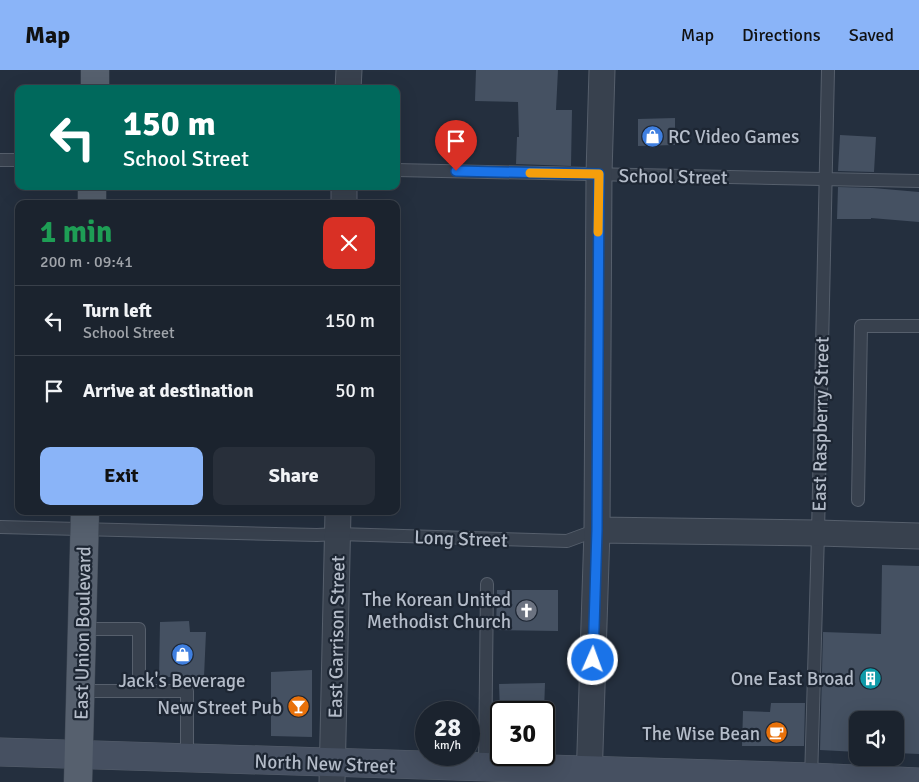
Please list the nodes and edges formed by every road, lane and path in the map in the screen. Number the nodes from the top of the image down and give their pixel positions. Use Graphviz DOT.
graph roads {
  1 [pos="95,70"];
  2 [pos="349,70"];
  3 [pos="602,70"];
  4 [pos="828,70"];
  5 [pos="95,85"];
  6 [pos="348,85"];
  7 [pos="0,160"];
  8 [pos="15,160"];
  9 [pos="400,170"];
  10 [pos="599,174"];
  11 [pos="825,179"];
  12 [pos="919,181"];
  13 [pos="919,326"];
  14 [pos="858,500"];
  15 [pos="85,520"];
  16 [pos="338,523"];
  17 [pos="0,527"];
  18 [pos="597,530"];
  19 [pos="818,533"];
  20 [pos="919,536"];
  21 [pos="487,584"];
  22 [pos="82,629"];
  23 [pos="80,691"];
  24 [pos="139,691"];
  25 [pos="0,752"];
  26 [pos="79,755"];
  27 [pos="187,759"];
  28 [pos="485,768"];
  29 [pos="332,773"];
  30 [pos="589,776"];
  31 [pos="811,780"];
  32 [pos="78,782"];
  33 [pos="919,782"];
  1 -- 5 [label="main road"];
  2 -- 6 [label="street"];
  3 -- 10 [label="street"];
  4 -- 11 [label="lane, East Raspberry Street"];
  7 -- 8 [label="lane"];
  9 -- 10 [label="lane, School Street"];
  10 -- 11 [label="lane, School Street"];
  10 -- 18 [label="street"];
  11 -- 12 [label="lane, School Street"];
  11 -- 19 [label="lane, East Raspberry Street"];
  13 -- 14 [label="lane"];
  15 -- 16 [label="lane, Long Street"];
  15 -- 17 [label="lane, Long Street"];
  15 -- 22 [label="main road, East Union Boulevard"];
  16 -- 18 [label="lane, Long Street"];
  16 -- 29 [label="street, East Garrison Street"];
  18 -- 19 [label="street, Long Street"];
  18 -- 30 [label="street"];
  19 -- 20 [label="street, Long Street"];
  19 -- 31 [label="lane, East Raspberry Street"];
  21 -- 28 [label="lane"];
  22 -- 23 [label="main road, East Union Boulevard"];
  22 -- 24 [label="lane"];
  23 -- 24 [label="lane"];
  23 -- 26 [label="main road, East Union Boulevard"];
  24 -- 27 [label="lane"];
  25 -- 26 [label="main road, North New Street"];
  26 -- 27 [label="main road, North New Street"];
  26 -- 32 [label="main road, East Union Boulevard"];
  27 -- 29 [label="main road, North New Street"];
  28 -- 29 [label="main road, North New Street"];
  28 -- 30 [label="main road, North New Street"];
  30 -- 31 [label="main road, North New Street"];
  31 -- 33 [label="main road, North New Street"];
}
